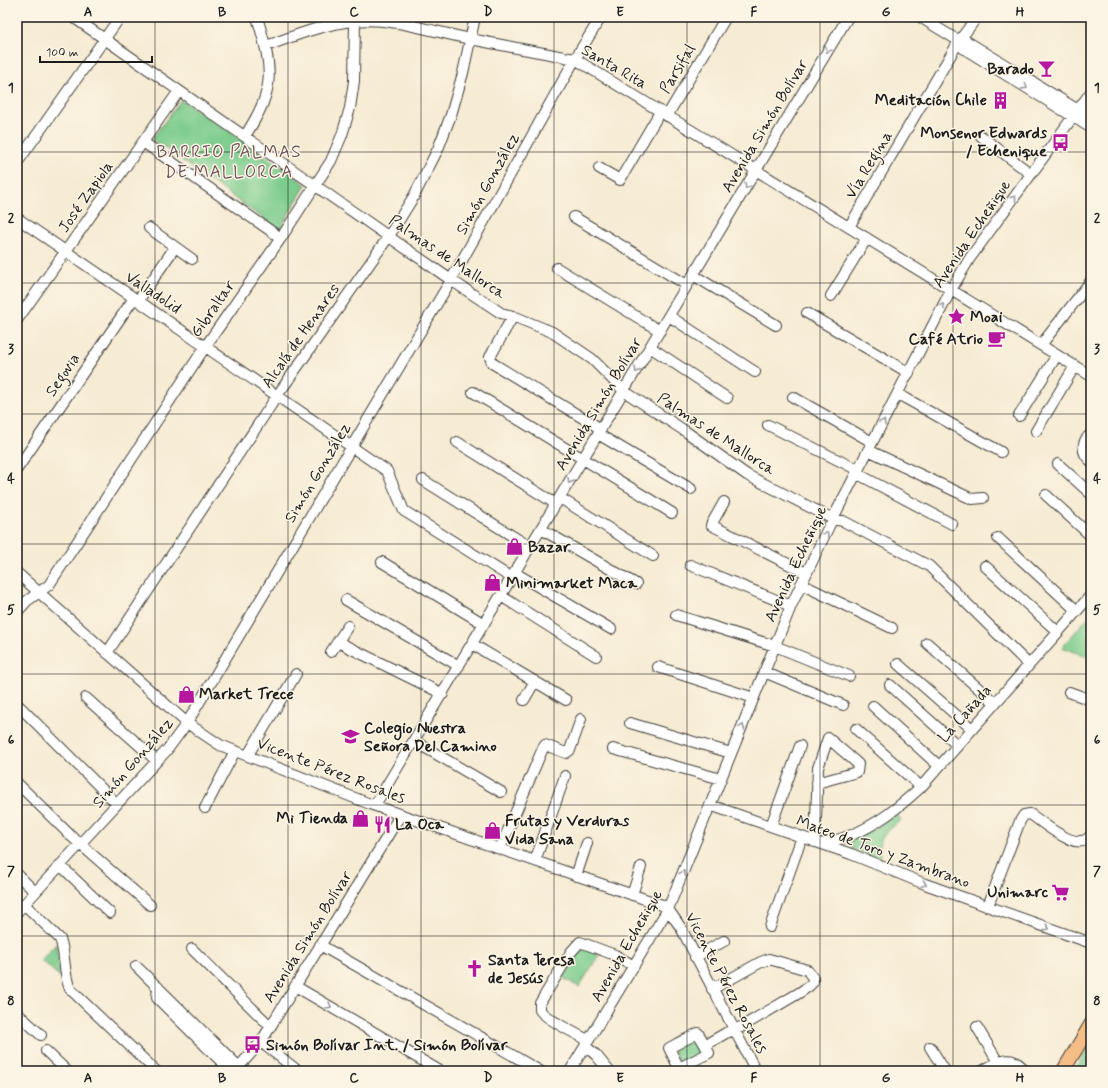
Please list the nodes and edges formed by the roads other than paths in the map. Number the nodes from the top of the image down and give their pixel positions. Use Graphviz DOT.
graph roads {
  1 [pos="73,17"];
  2 [pos="120,17"];
  3 [pos="257,17"];
  4 [pos="475,17"];
  5 [pos="601,17"];
  6 [pos="726,17"];
  7 [pos="848,17"];
  8 [pos="920,17"];
  9 [pos="977,17"];
  10 [pos="355,21"];
  11 [pos="104,39"];
  12 [pos="470,40"];
  13 [pos="959,41"];
  14 [pos="266,46"];
  15 [pos="575,59"];
  16 [pos="179,91"];
  17 [pos="1091,92"];
  18 [pos="664,114"];
  19 [pos="1076,114"];
  20 [pos="1091,118"];
  21 [pos="1091,128"];
  22 [pos="245,136"];
  23 [pos="981,136"];
  24 [pos="143,142"];
  25 [pos="17,163"];
  26 [pos="599,168"];
  27 [pos="756,171"];
  28 [pos="1031,174"];
  29 [pos="315,185"];
  30 [pos="574,217"];
  31 [pos="17,218"];
  32 [pos="849,227"];
  33 [pos="149,228"];
  34 [pos="389,236"];
  35 [pos="281,238"];
  36 [pos="867,238"];
  37 [pos="175,247"];
  38 [pos="66,252"];
  39 [pos="192,259"];
  40 [pos="557,268"];
  41 [pos="693,275"];
  42 [pos="451,280"];
  43 [pos="1091,281"];
  44 [pos="687,285"];
  45 [pos="951,290"];
  46 [pos="831,296"];
  47 [pos="136,300"];
  48 [pos="807,313"];
  49 [pos="513,316"];
  50 [pos="669,316"];
  51 [pos="17,320"];
  52 [pos="776,325"];
  53 [pos="660,331"];
  54 [pos="1041,345"];
  55 [pos="205,347"];
  56 [pos="650,347"];
  57 [pos="1057,355"];
  58 [pos="1075,366"];
  59 [pos="755,372"];
  60 [pos="909,373"];
  61 [pos="1091,376"];
  62 [pos="624,391"];
  63 [pos="474,392"];
  64 [pos="277,396"];
  65 [pos="896,396"];
  66 [pos="792,397"];
  67 [pos="727,398"];
  68 [pos="1019,416"];
  69 [pos="768,425"];
  70 [pos="1036,431"];
  71 [pos="599,432"];
  72 [pos="1091,434"];
  73 [pos="457,442"];
  74 [pos="972,444"];
  75 [pos="870,446"];
  76 [pos="350,447"];
  77 [pos="1001,452"];
  78 [pos="583,459"];
  79 [pos="1091,461"];
  80 [pos="1058,464"];
  81 [pos="17,469"];
  82 [pos="857,472"];
  83 [pos="423,480"];
  84 [pos="691,489"];
  85 [pos="1091,494"];
  86 [pos="1046,495"];
  87 [pos="983,498"];
  88 [pos="558,501"];
  89 [pos="724,502"];
  90 [pos="672,513"];
  91 [pos="833,519"];
  92 [pos="952,524"];
  93 [pos="541,528"];
  94 [pos="1091,536"];
  95 [pos="998,538"];
  96 [pos="530,547"];
  97 [pos="653,556"];
  98 [pos="382,562"];
  99 [pos="690,565"];
  100 [pos="985,566"];
  101 [pos="17,573"];
  102 [pos="806,573"];
  103 [pos="513,576"];
  104 [pos="636,584"];
  105 [pos="801,584"];
  106 [pos="39,592"];
  107 [pos="1091,595"];
  108 [pos="501,596"];
  109 [pos="346,600"];
  110 [pos="791,606"];
  111 [pos="1077,611"];
  112 [pos="17,612"];
  113 [pos="676,615"];
  114 [pos="484,624"];
  115 [pos="348,626"];
  116 [pos="892,628"];
  117 [pos="611,629"];
  118 [pos="1058,632"];
  119 [pos="338,642"];
  120 [pos="927,643"];
  121 [pos="472,644"];
  122 [pos="775,646"];
  123 [pos="331,652"];
  124 [pos="107,653"];
  125 [pos="596,656"];
  126 [pos="898,664"];
  127 [pos="1029,665"];
  128 [pos="459,666"];
  129 [pos="658,667"];
  130 [pos="764,672"];
  131 [pos="296,674"];
  132 [pos="849,676"];
  133 [pos="535,681"];
  134 [pos="890,685"];
  135 [pos="1069,692"];
  136 [pos="442,694"];
  137 [pos="86,698"];
  138 [pos="754,698"];
  139 [pos="524,700"];
  140 [pos="566,700"];
  141 [pos="1091,700"];
  142 [pos="995,703"];
  143 [pos="17,704"];
  144 [pos="843,705"];
  145 [pos="873,706"];
  146 [pos="581,719"];
  147 [pos="187,723"];
  148 [pos="630,724"];
  149 [pos="856,729"];
  150 [pos="972,729"];
  151 [pos="414,741"];
  152 [pos="957,745"];
  153 [pos="800,746"];
  154 [pos="613,749"];
  155 [pos="235,751"];
  156 [pos="731,752"];
  157 [pos="248,756"];
  158 [pos="157,761"];
  159 [pos="939,766"];
  160 [pos="565,776"];
  161 [pos="721,779"];
  162 [pos="17,783"];
  163 [pos="818,783"];
  164 [pos="921,786"];
  165 [pos="501,792"];
  166 [pos="118,804"];
  167 [pos="710,805"];
  168 [pos="375,806"];
  169 [pos="205,808"];
  170 [pos="401,814"];
  171 [pos="771,826"];
  172 [pos="848,836"];
  173 [pos="802,837"];
  174 [pos="1090,837"];
  175 [pos="587,843"];
  176 [pos="819,843"];
  177 [pos="80,844"];
  178 [pos="500,849"];
  179 [pos="839,850"];
  180 [pos="535,861"];
  181 [pos="60,865"];
  182 [pos="641,867"];
  183 [pos="17,874"];
  184 [pos="576,876"];
  185 [pos="36,892"];
  186 [pos="632,895"];
  187 [pos="150,905"];
  188 [pos="988,906"];
  189 [pos="21,908"];
  190 [pos="668,909"];
  191 [pos="110,913"];
  192 [pos="770,927"];
  193 [pos="724,941"];
  194 [pos="1091,944"];
  195 [pos="320,945"];
  196 [pos="192,948"];
  197 [pos="695,956"];
  198 [pos="136,966"];
  199 [pos="634,966"];
  200 [pos="295,986"];
  201 [pos="712,989"];
  202 [pos="17,1013"];
  203 [pos="270,1026"];
  204 [pos="976,1027"];
  205 [pos="1089,1029"];
  206 [pos="734,1030"];
  207 [pos="41,1035"];
  208 [pos="261,1042"];
  209 [pos="587,1043"];
  210 [pos="705,1045"];
  211 [pos="930,1047"];
  212 [pos="46,1052"];
  213 [pos="998,1062"];
  214 [pos="235,1070"];
  215 [pos="67,1071"];
  216 [pos="156,1071"];
  217 [pos="298,1071"];
  218 [pos="440,1071"];
  219 [pos="540,1071"];
  220 [pos="570,1071"];
  221 [pos="609,1071"];
  222 [pos="756,1071"];
  223 [pos="945,1071"];
  224 [pos="982,1071"];
  225 [pos="1025,1071"];
  226 [pos="1063,1071"];
  1 -- 11 [label="street, Palmas de Mallorca"];
  2 -- 11 [label="street"];
  3 -- 14 [label="street"];
  4 -- 12 [label="street, Alcalá de Henares"];
  5 -- 15 [label="street, Simón González"];
  6 -- 18 [label="street, Parsifal"];
  7 -- 27 [label="street, Avenida Simón Bolívar, one-way"];
  8 -- 13 [label="street"];
  9 -- 13 [label="street, Vía Regina"];
  10 -- 12 [label="street, Santa Rita"];
  10 -- 14 [label="street, Santa Rita"];
  10 -- 29 [label="street, Gibraltar"];
  11 -- 16 [label="street, Palmas de Mallorca"];
  11 -- 25 [label="street"];
  12 -- 15 [label="street, Santa Rita"];
  12 -- 34 [label="street, Alcalá de Henares"];
  13 -- 19 [label="street"];
  13 -- 32 [label="street, Vía Regina"];
  14 -- 22 [label="street"];
  15 -- 18 [label="street, Santa Rita"];
  15 -- 42 [label="street, Simón González"];
  16 -- 22 [label="street, Palmas de Mallorca"];
  16 -- 24 [label="street, José Zapiola"];
  17 -- 19 [label="street, Avenida Echeñique"];
  18 -- 26 [label="street, Parsifal"];
  18 -- 27 [label="street, Santa Rita"];
  19 -- 20 [label="street"];
  19 -- 21 [label="street"];
  19 -- 28 [label="street, Avenida Echeñique"];
  22 -- 29 [label="street, Palmas de Mallorca"];
  23 -- 28 [label="street"];
  24 -- 35 [label="street"];
  24 -- 38 [label="street, José Zapiola"];
  27 -- 32 [label="street, Santa Rita"];
  27 -- 41 [label="street, Avenida Simón Bolívar, one-way"];
  45 -- 28 [label="street, Avenida Echeñique, one-way"];
  29 -- 34 [label="street, Palmas de Mallorca"];
  29 -- 35 [label="street, Gibraltar"];
  30 -- 44 [label="street"];
  31 -- 38 [label="street, Valladolid"];
  32 -- 36 [label="street, Santa Rita"];
  33 -- 37 [label="street"];
  34 -- 42 [label="street, Palmas de Mallorca"];
  34 -- 64 [label="street, Alcalá de Henares"];
  35 -- 55 [label="street, Gibraltar"];
  36 -- 45 [label="street, Santa Rita"];
  36 -- 46 [label="street"];
  37 -- 39 [label="street"];
  37 -- 47 [label="street, Segovia"];
  38 -- 47 [label="street, Valladolid"];
  38 -- 51 [label="street, José Zapiola"];
  40 -- 53 [label="street"];
  41 -- 44 [label="street, Avenida Simón Bolívar"];
  41 -- 52 [label="street"];
  42 -- 49 [label="street, Palmas de Mallorca"];
  42 -- 76 [label="street, Simón González"];
  43 -- 54 [label="street"];
  44 -- 50 [label="street, Avenida Simón Bolívar"];
  45 -- 54 [label="street, Santa Rita"];
  60 -- 45 [label="street, Avenida Echeñique, one-way"];
  47 -- 55 [label="street, Valladolid"];
  47 -- 81 [label="street, Segovia"];
  48 -- 60 [label="street"];
  49 -- 62 [label="street, Palmas de Mallorca"];
  49 -- 71 [label="street"];
  50 -- 53 [label="street, Avenida Simón Bolívar"];
  50 -- 59 [label="street"];
  53 -- 56 [label="street, Avenida Simón Bolívar"];
  54 -- 57 [label="street, Santa Rita"];
  55 -- 64 [label="street, Valladolid"];
  55 -- 106 [label="street, Gibraltar"];
  56 -- 62 [label="street, Avenida Simón Bolívar, one-way"];
  56 -- 67 [label="street"];
  57 -- 58 [label="street, Santa Rita"];
  57 -- 68 [label="street"];
  58 -- 61 [label="street, Santa Rita"];
  58 -- 70 [label="street"];
  60 -- 65 [label="street, Avenida Echeñique"];
  62 -- 71 [label="street, Avenida Simón Bolívar"];
  62 -- 91 [label="street, Palmas de Mallorca"];
  63 -- 78 [label="street"];
  64 -- 76 [label="street, Valladolid"];
  64 -- 124 [label="street, Alcalá de Henares"];
  65 -- 74 [label="street"];
  75 -- 65 [label="street, Avenida Echeñique, one-way"];
  65 -- 77 [label="street"];
  66 -- 75 [label="street"];
  69 -- 82 [label="street"];
  71 -- 78 [label="street, Avenida Simón Bolívar"];
  71 -- 84 [label="street"];
  72 -- 79 [label="street"];
  73 -- 88 [label="street"];
  75 -- 82 [label="street, Avenida Echeñique"];
  75 -- 87 [label="street"];
  76 -- 103 [label="street, Valladolid"];
  76 -- 147 [label="street, Simón González"];
  78 -- 88 [label="street, Avenida Simón Bolívar, one-way"];
  78 -- 90 [label="street"];
  80 -- 85 [label="street"];
  82 -- 91 [label="street, Avenida Echeñique"];
  82 -- 92 [label="street"];
  83 -- 96 [label="street"];
  86 -- 94 [label="street"];
  88 -- 93 [label="street, Avenida Simón Bolívar"];
  88 -- 97 [label="street"];
  89 -- 102 [label="street"];
  102 -- 91 [label="street, Avenida Echeñique, one-way"];
  91 -- 127 [label="street, Palmas de Mallorca"];
  93 -- 96 [label="street, Avenida Simón Bolívar"];
  93 -- 104 [label="street"];
  95 -- 111 [label="street"];
  96 -- 103 [label="street, Avenida Simón Bolívar"];
  98 -- 114 [label="street"];
  99 -- 110 [label="street"];
  100 -- 118 [label="street"];
  101 -- 106 [label="street, Vicente Pérez Rosales"];
  102 -- 105 [label="street, Avenida Echeñique"];
  103 -- 108 [label="street, Avenida Simón Bolívar"];
  103 -- 117 [label="street, Valladolid"];
  105 -- 110 [label="street, Avenida Echeñique"];
  105 -- 116 [label="street"];
  106 -- 112 [label="street, Gibraltar"];
  106 -- 124 [label="street, Vicente Pérez Rosales"];
  107 -- 111 [label="street, La Cañada"];
  108 -- 114 [label="street, Avenida Simón Bolívar"];
  108 -- 125 [label="street"];
  109 -- 128 [label="street"];
  110 -- 122 [label="street, Avenida Echeñique"];
  111 -- 118 [label="street, La Cañada"];
  113 -- 122 [label="street"];
  114 -- 121 [label="street, Avenida Simón Bolívar"];
  115 -- 119 [label="street"];
  118 -- 127 [label="street, La Cañada"];
  119 -- 123 [label="street"];
  119 -- 136 [label="street"];
  120 -- 142 [label="street"];
  121 -- 128 [label="street, Avenida Simón Bolívar"];
  121 -- 133 [label="street"];
  122 -- 130 [label="street, Avenida Echeñique"];
  122 -- 132 [label="street"];
  124 -- 147 [label="street, Vicente Pérez Rosales"];
  126 -- 150 [label="street"];
  127 -- 142 [label="street, La Cañada"];
  128 -- 136 [label="street, Avenida Simón Bolívar"];
  129 -- 138 [label="street"];
  130 -- 138 [label="street, Avenida Echeñique"];
  130 -- 144 [label="street"];
  131 -- 157 [label="street"];
  133 -- 139 [label="street"];
  133 -- 140 [label="street"];
  134 -- 152 [label="street"];
  135 -- 141 [label="street"];
  136 -- 151 [label="street, Avenida Simón Bolívar"];
  137 -- 158 [label="street"];
  156 -- 138 [label="street, Avenida Echeñique, one-way"];
  142 -- 150 [label="street, La Cañada"];
  143 -- 166 [label="street"];
  145 -- 159 [label="street"];
  146 -- 178 [label="street"];
  147 -- 155 [label="street, Vicente Pérez Rosales"];
  147 -- 158 [label="street, Simón González"];
  148 -- 156 [label="street"];
  149 -- 164 [label="street"];
  150 -- 152 [label="street, La Cañada"];
  151 -- 165 [label="street"];
  151 -- 168 [label="street, Avenida Simón Bolívar"];
  152 -- 159 [label="street, La Cañada"];
  153 -- 171 [label="street"];
  154 -- 161 [label="street"];
  155 -- 157 [label="street, Vicente Pérez Rosales"];
  155 -- 169 [label="street"];
  156 -- 161 [label="street, Avenida Echeñique"];
  157 -- 168 [label="street, Vicente Pérez Rosales"];
  158 -- 166 [label="street, Simón González"];
  159 -- 164 [label="street, La Cañada"];
  160 -- 180 [label="street"];
  161 -- 167 [label="street, Avenida Echeñique"];
  162 -- 177 [label="street"];
  163 -- 163 [label="street"];
  163 -- 176 [label="street"];
  164 -- 172 [label="street, La Cañada"];
  166 -- 177 [label="street, Simón González"];
  167 -- 171 [label="street, Mateo de Toro y Zambrano"];
  190 -- 167 [label="street, Avenida Echeñique, one-way"];
  168 -- 170 [label="street, Vicente Pérez Rosales"];
  170 -- 178 [label="street, Vicente Pérez Rosales"];
  170 -- 195 [label="street, Avenida Simón Bolívar"];
  171 -- 173 [label="street, Mateo de Toro y Zambrano"];
  172 -- 176 [label="street, La Cañada"];
  172 -- 179 [label="street"];
  173 -- 176 [label="street, Mateo de Toro y Zambrano"];
  173 -- 192 [label="street"];
  174 -- 188 [label="street"];
  175 -- 184 [label="street"];
  176 -- 179 [label="street, Mateo de Toro y Zambrano"];
  177 -- 181 [label="street, Simón González"];
  177 -- 187 [label="street"];
  178 -- 180 [label="street, Vicente Pérez Rosales"];
  179 -- 188 [label="street, Mateo de Toro y Zambrano, one-way"];
  180 -- 184 [label="street, Vicente Pérez Rosales"];
  181 -- 185 [label="street, Simón González"];
  181 -- 191 [label="street"];
  182 -- 186 [label="street"];
  183 -- 185 [label="street"];
  184 -- 186 [label="street, Vicente Pérez Rosales"];
  185 -- 189 [label="street, Simón González"];
  186 -- 190 [label="street, Vicente Pérez Rosales"];
  188 -- 194 [label="street, Mateo de Toro y Zambrano, one-way"];
  189 -- 216 [label="street"];
  190 -- 197 [label="street, Vicente Pérez Rosales"];
  190 -- 199 [label="street, Avenida Echeñique"];
  193 -- 197 [label="street"];
  195 -- 200 [label="street, Avenida Simón Bolívar"];
  195 -- 219 [label="street"];
  196 -- 203 [label="street"];
  197 -- 201 [label="street, Vicente Pérez Rosales"];
  198 -- 214 [label="street"];
  199 -- 209 [label="street, Avenida Echeñique"];
  199 -- 209 [label="street"];
  200 -- 203 [label="street, Avenida Simón Bolívar"];
  200 -- 218 [label="street, one-way"];
  201 -- 206 [label="street, Vicente Pérez Rosales"];
  201 -- 206 [label="street"];
  202 -- 207 [label="street"];
  203 -- 208 [label="street, Avenida Simón Bolívar"];
  204 -- 213 [label="street"];
  205 -- 226 [label="main road"];
  206 -- 210 [label="street"];
  206 -- 222 [label="street, Vicente Pérez Rosales"];
  208 -- 214 [label="street, Avenida Simón Bolívar"];
  208 -- 217 [label="street"];
  209 -- 220 [label="street, Avenida Echeñique"];
  209 -- 221 [label="street"];
  211 -- 223 [label="street"];
  212 -- 215 [label="street"];
  213 -- 224 [label="street"];
  213 -- 225 [label="street"];
}
